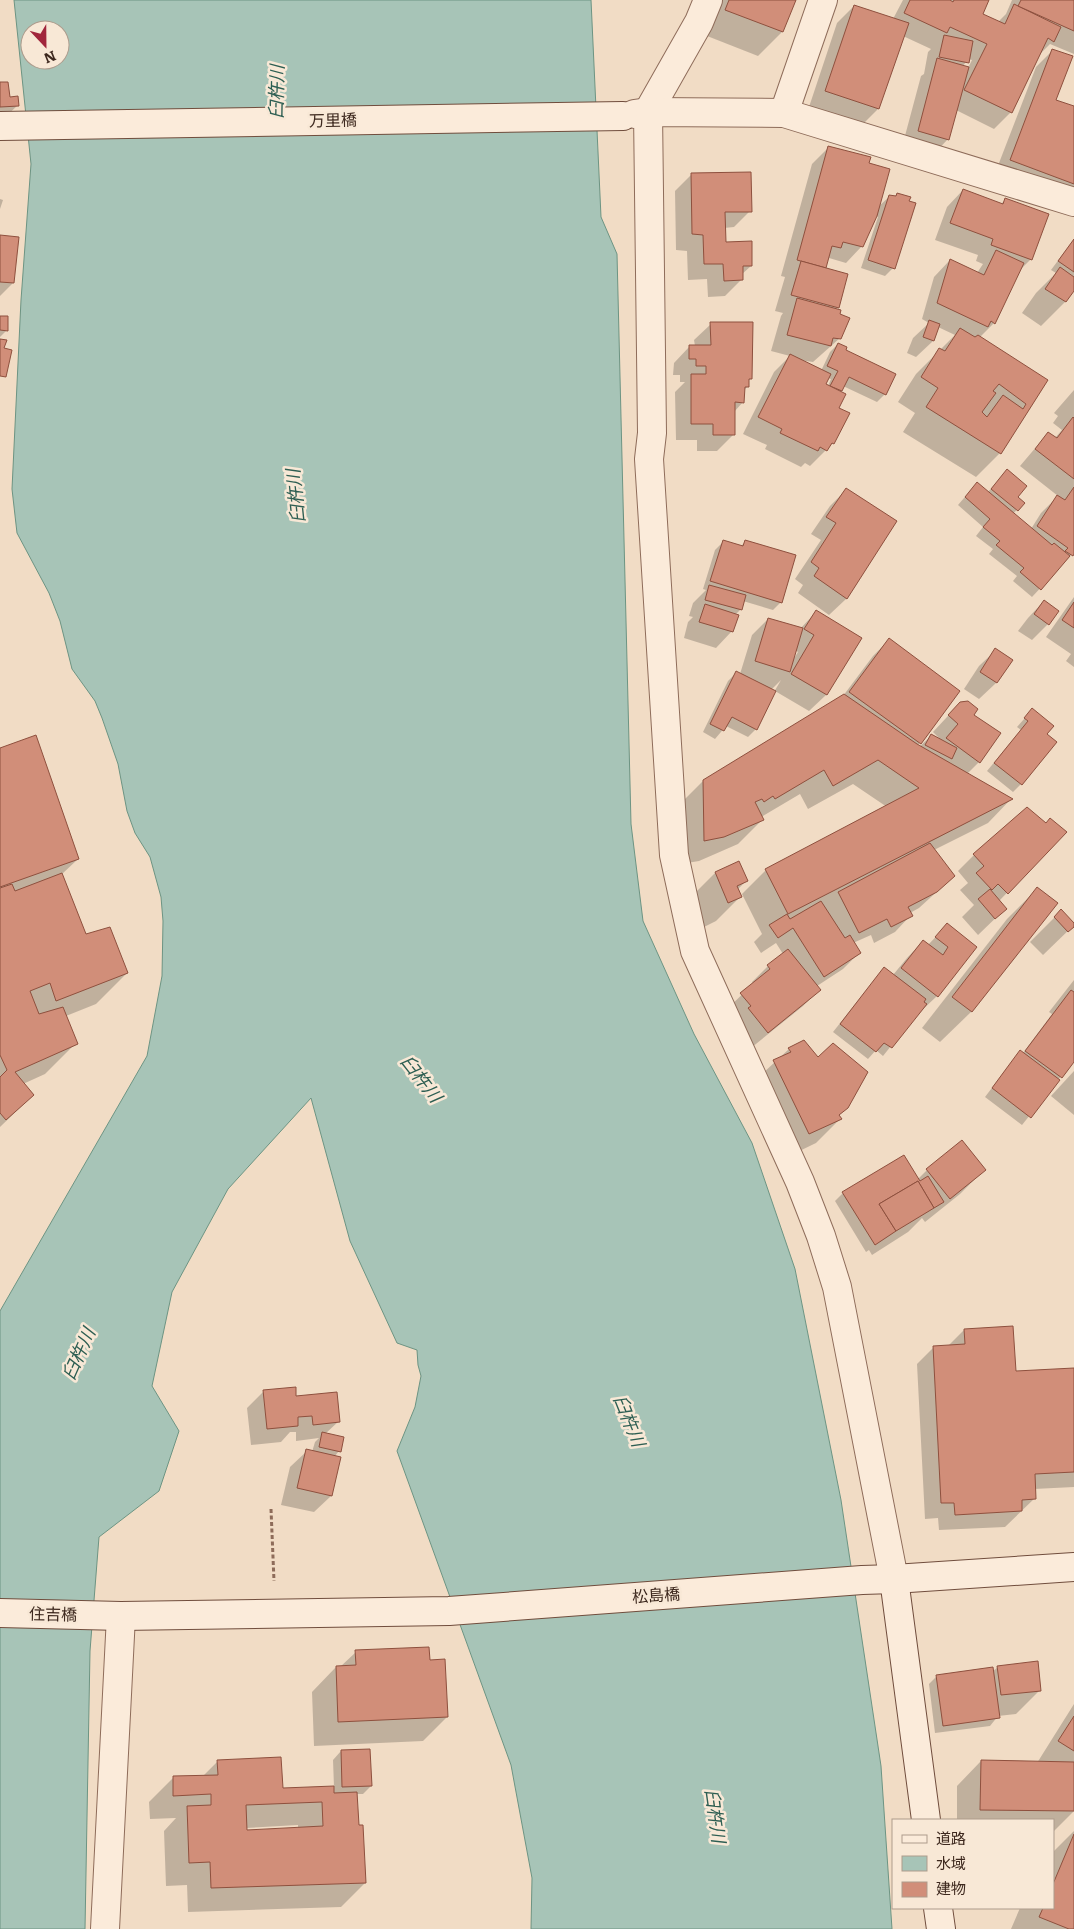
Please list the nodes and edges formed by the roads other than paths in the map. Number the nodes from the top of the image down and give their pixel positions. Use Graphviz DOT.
graph roads {
  1 [pos="708,0"];
  2 [pos="823,0"];
  3 [pos="784,113"];
  4 [pos="636,114"];
  5 [pos="6,126"];
  6 [pos="1074,202"];
  7 [pos="1074,1567"];
  8 [pos="894,1579"];
  9 [pos="0,1613"];
  10 [pos="114,1616"];
  11 [pos="926,1819"];
  12 [pos="938,1909"];
  13 [pos="105,1929"];
  14 [pos="941,1929"];
  1 -- 4 [label="street"];
  2 -- 3 [label="street"];
  3 -- 4 [label="street, 万里橋"];
  3 -- 6 [label="street, 万里橋"];
  4 -- 5 [label="street, 万里橋"];
  4 -- 8 [label="street"];
  7 -- 8 [label="street, 松島橋"];
  8 -- 10 [label="street, 松島橋"];
  8 -- 11 [label="street"];
  9 -- 10 [label="street, 住吉橋"];
  10 -- 13 [label="street"];
  12 -- 14 [label="street"];
}
